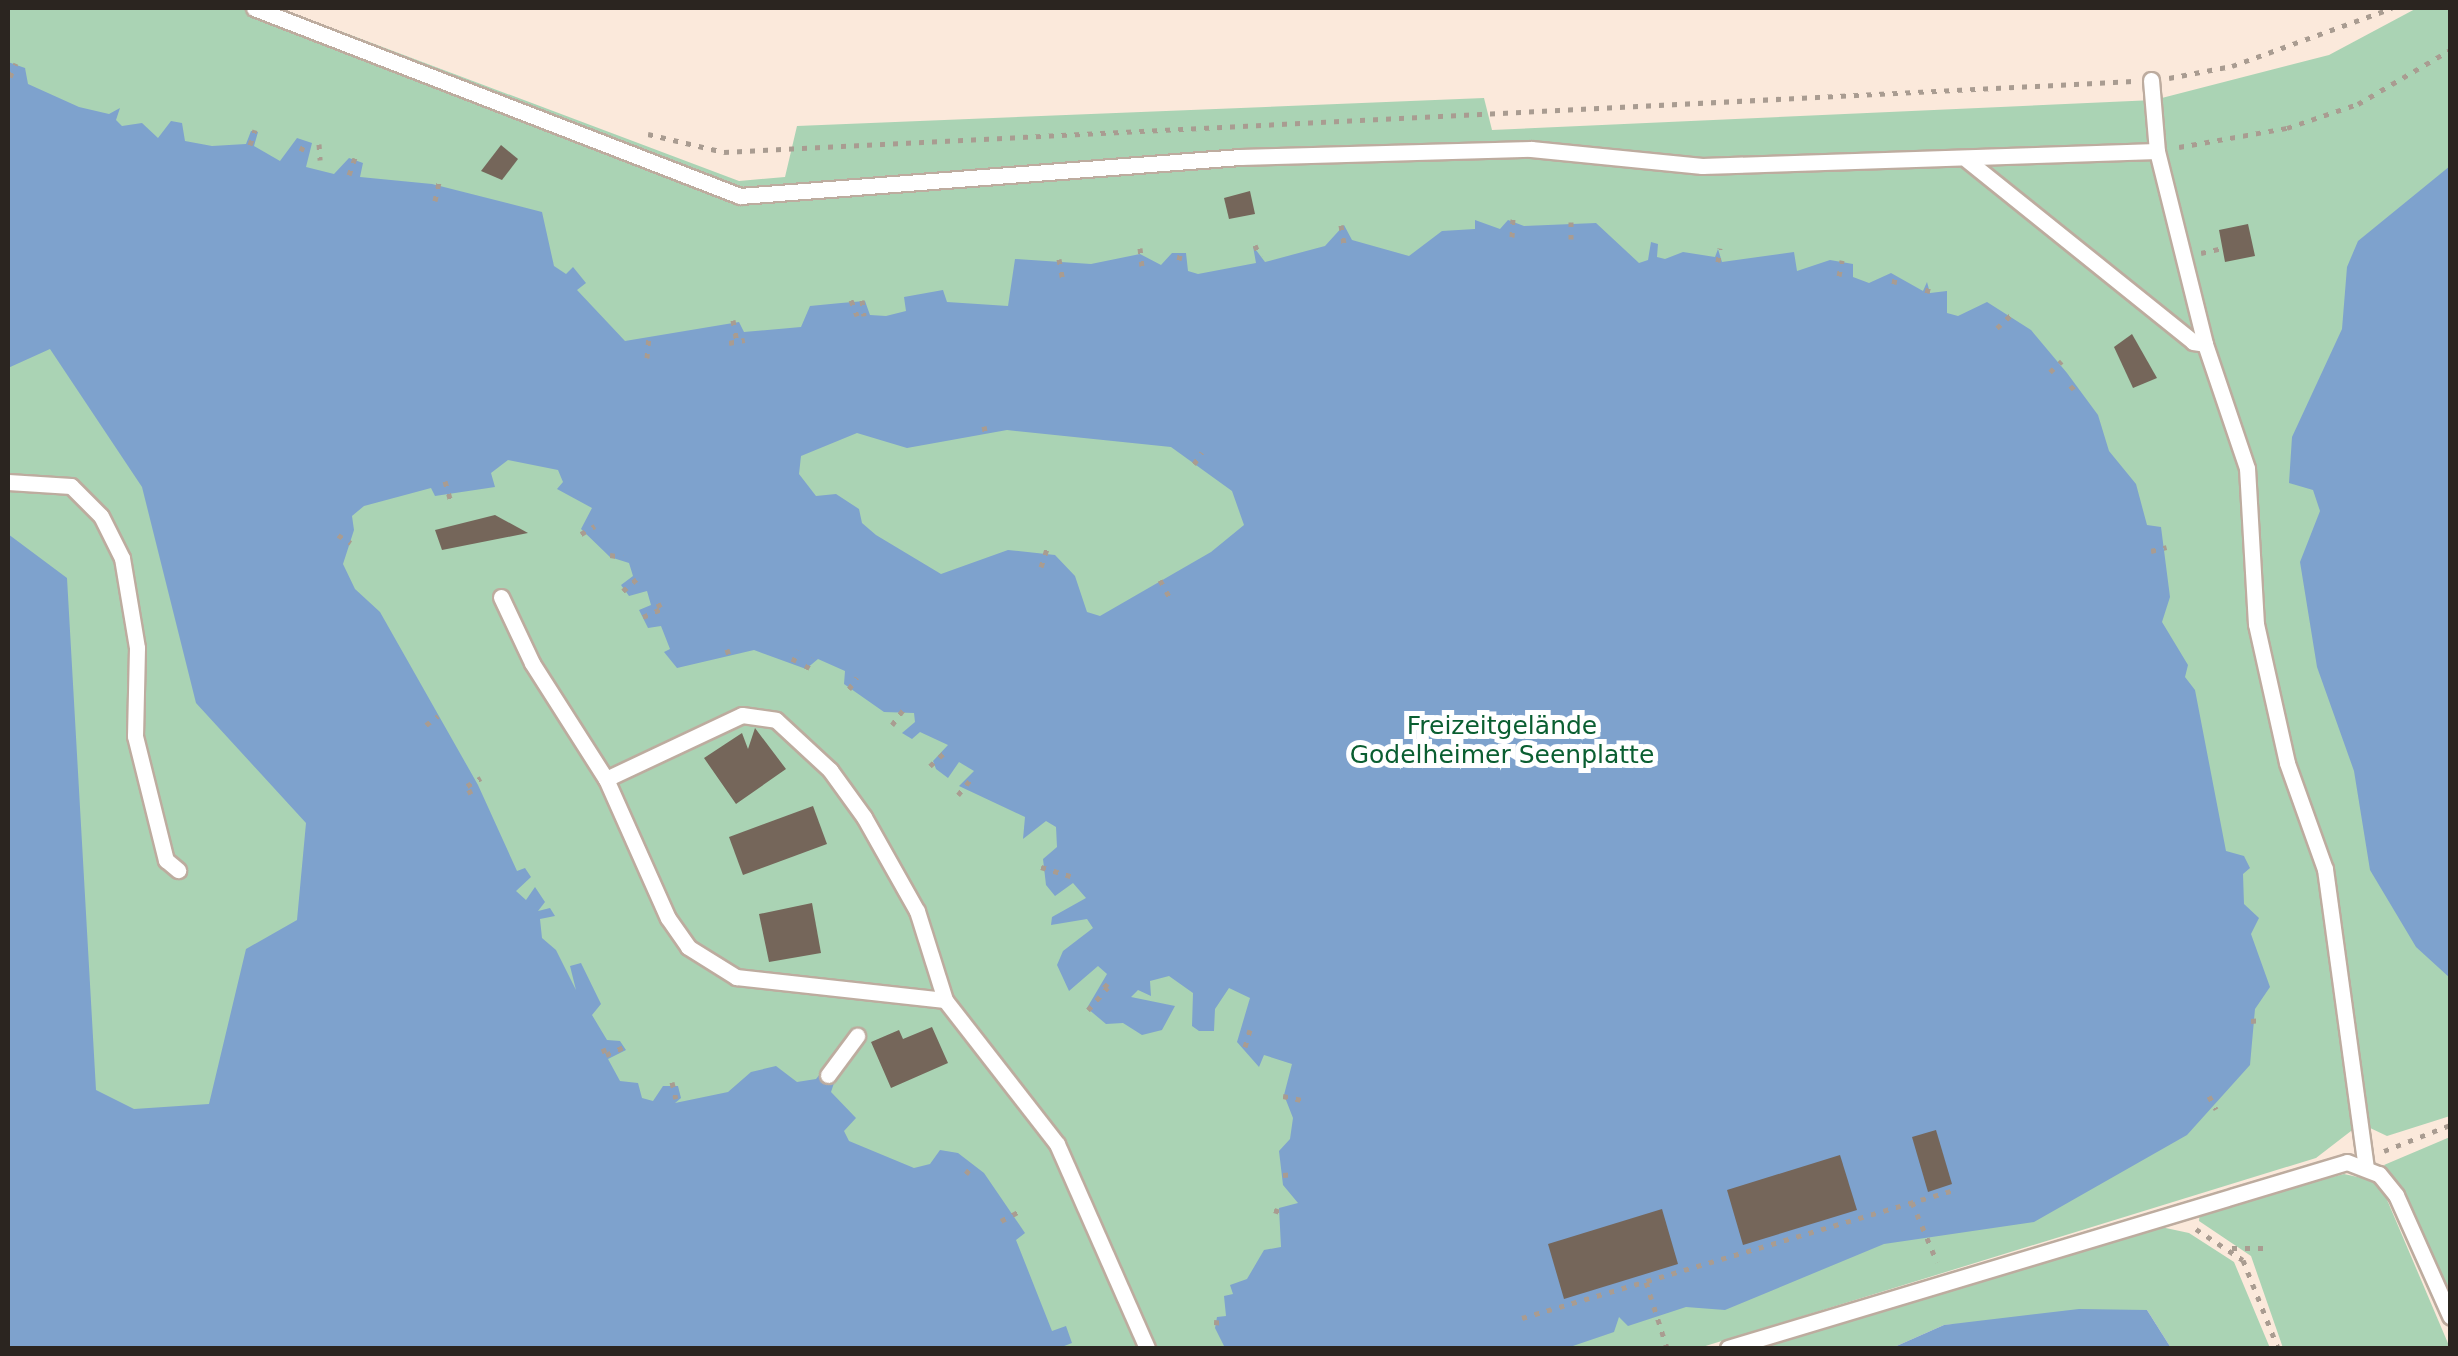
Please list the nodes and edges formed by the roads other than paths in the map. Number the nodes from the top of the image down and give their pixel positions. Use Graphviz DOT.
graph roads {
  1 [pos="254,8"];
  2 [pos="2151,80"];
  3 [pos="2156,151"];
  4 [pos="1967,160"];
  5 [pos="2204,344"];
  6 [pos="8,482"];
  7 [pos="500,597"];
  8 [pos="606,779"];
  9 [pos="178,870"];
  10 [pos="944,1000"];
  11 [pos="857,1036"];
  12 [pos="828,1075"];
  13 [pos="2366,1167"];
  14 [pos="2450,1316"];
  15 [pos="1147,1348"];
  16 [pos="1728,1348"];
  1 -- 4 [label="lane"];
  2 -- 3 [label="lane"];
  3 -- 4 [label="lane"];
  3 -- 5 [label="lane"];
  4 -- 5 [label="lane"];
  5 -- 13 [label="lane"];
  6 -- 9 [label="lane"];
  7 -- 8 [label="lane"];
  8 -- 10 [label="lane"];
  8 -- 10 [label="lane"];
  10 -- 15 [label="lane"];
  11 -- 12 [label="lane"];
  13 -- 14 [label="lane"];
  13 -- 16 [label="lane"];
}
